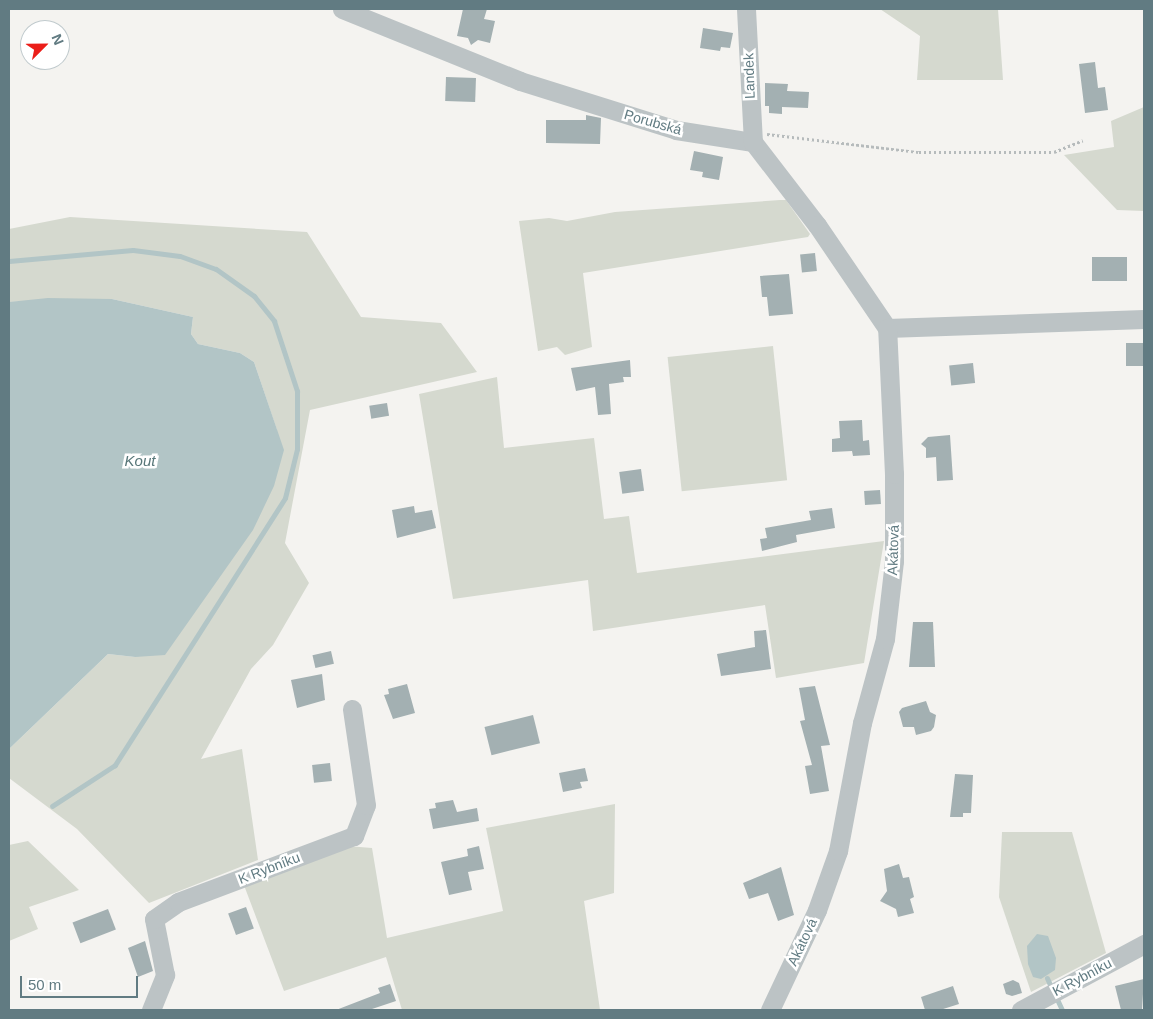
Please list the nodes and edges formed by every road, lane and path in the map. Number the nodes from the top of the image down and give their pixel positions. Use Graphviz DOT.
graph roads {
  1 [pos="342,9"];
  2 [pos="746,9"];
  3 [pos="752,137"];
  4 [pos="1083,140"];
  5 [pos="1144,319"];
  6 [pos="887,328"];
  7 [pos="352,708"];
  8 [pos="1144,944"];
  9 [pos="151,1010"];
  10 [pos="770,1010"];
  11 [pos="1021,1010"];
  1 -- 3 [label="street, Porubská"];
  2 -- 3 [label="street, Landek"];
  3 -- 4 [label="path"];
  3 -- 6 [label="street"];
  5 -- 6 [label="street"];
  6 -- 10 [label="street, Akátová"];
  7 -- 9 [label="street, K Rybníku"];
  8 -- 11 [label="street, K Rybníku"];
}
